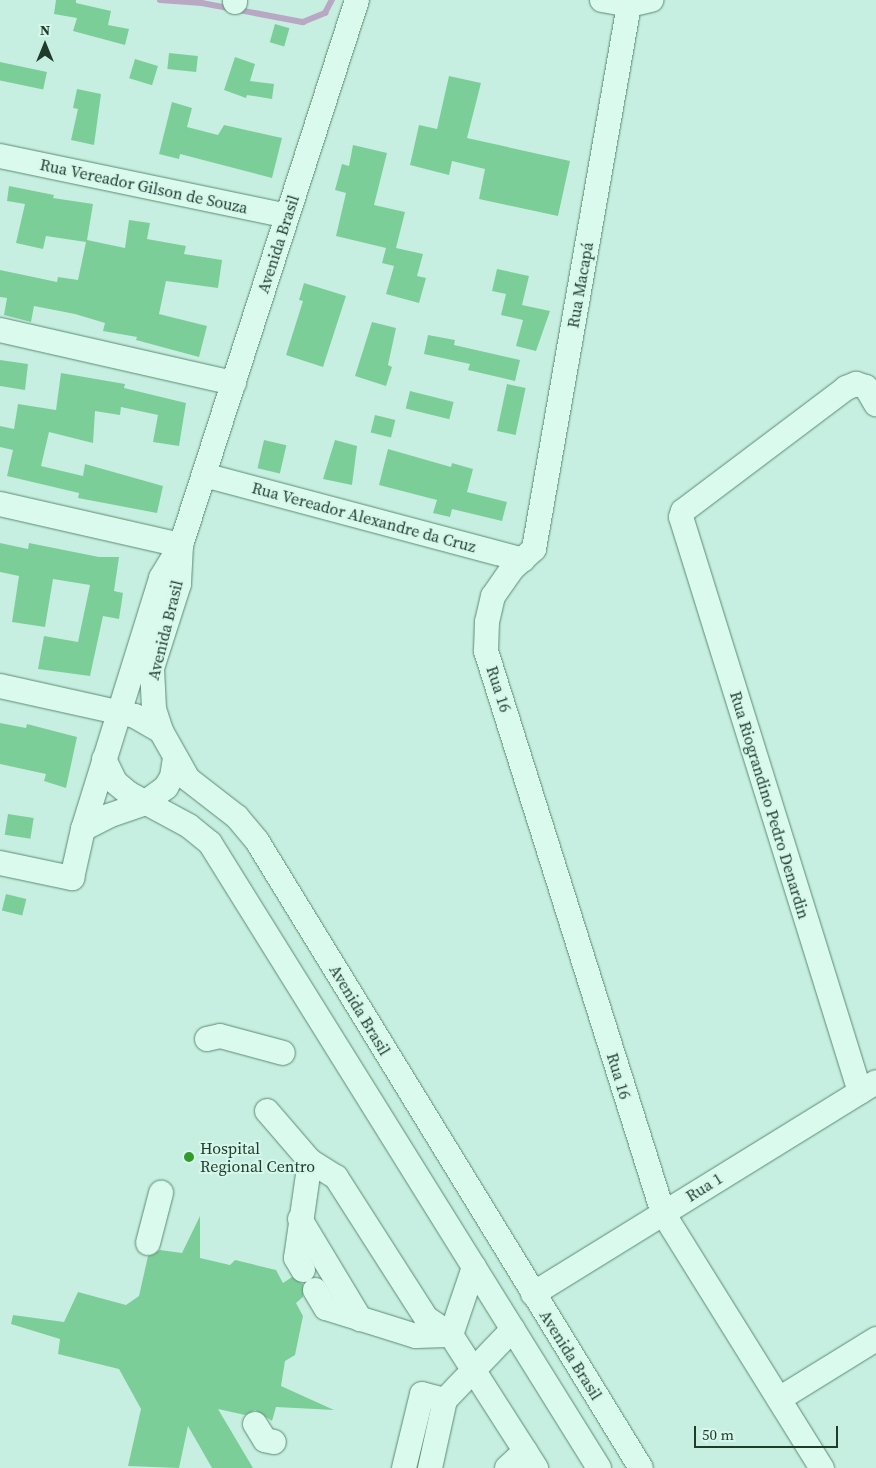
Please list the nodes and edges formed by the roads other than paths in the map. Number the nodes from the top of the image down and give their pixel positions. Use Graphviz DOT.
graph roads {
  1 [pos="357,0"];
  2 [pos="602,0"];
  3 [pos="640,3"];
  4 [pos="0,156"];
  5 [pos="287,216"];
  6 [pos="0,330"];
  7 [pos="234,383"];
  8 [pos="871,396"];
  9 [pos="204,475"];
  10 [pos="0,504"];
  11 [pos="181,545"];
  12 [pos="523,560"];
  13 [pos="486,650"];
  14 [pos="0,686"];
  15 [pos="118,713"];
  16 [pos="161,731"];
  17 [pos="175,757"];
  18 [pos="104,759"];
  19 [pos="143,804"];
  20 [pos="83,828"];
  21 [pos="0,863"];
  22 [pos="207,1039"];
  23 [pos="283,1053"];
  24 [pos="868,1087"];
  25 [pos="267,1111"];
  26 [pos="310,1161"];
  27 [pos="470,1191"];
  28 [pos="161,1192"];
  29 [pos="438,1210"];
  30 [pos="663,1213"];
  31 [pos="300,1219"];
  32 [pos="148,1243"];
  33 [pos="474,1268"];
  34 [pos="533,1294"];
  35 [pos="360,1319"];
  36 [pos="513,1329"];
  37 [pos="451,1335"];
  38 [pos="876,1339"];
  39 [pos="474,1368"];
  40 [pos="779,1399"];
  41 [pos="445,1400"];
  42 [pos="255,1424"];
  43 [pos="274,1442"];
  44 [pos="531,1459"];
  45 [pos="404,1468"];
  46 [pos="430,1468"];
  47 [pos="507,1468"];
  48 [pos="599,1468"];
  49 [pos="641,1468"];
  50 [pos="822,1468"];
  1 -- 5 [label="street, Avenida Brasil"];
  2 -- 3 [label="street"];
  3 -- 12 [label="street, Rua Macapá"];
  4 -- 5 [label="street, Rua Vereador Gilson de Souza"];
  5 -- 7 [label="street, Avenida Brasil"];
  6 -- 7 [label="street"];
  7 -- 9 [label="street, Avenida Brasil"];
  8 -- 24 [label="street, Rua Riograndino Pedro Denardin"];
  9 -- 11 [label="street, Avenida Brasil"];
  9 -- 12 [label="street, Rua Vereador Alexandre da Cruz"];
  10 -- 11 [label="street"];
  11 -- 15 [label="street, Avenida Brasil"];
  11 -- 16 [label="street, Avenida Brasil"];
  12 -- 13 [label="street, Rua Macapá"];
  13 -- 30 [label="street, Rua 16"];
  14 -- 15 [label="street"];
  15 -- 16 [label="street"];
  15 -- 18 [label="street, Avenida Brasil"];
  16 -- 17 [label="street, Avenida Brasil"];
  17 -- 19 [label="street"];
  17 -- 27 [label="street, Avenida Brasil"];
  18 -- 19 [label="street"];
  18 -- 20 [label="street, Avenida Brasil"];
  19 -- 20 [label="street"];
  19 -- 29 [label="street"];
  20 -- 21 [label="street, Avenida Brasil"];
  22 -- 23 [label="street"];
  24 -- 30 [label="street, Rua 1"];
  25 -- 26 [label="street"];
  26 -- 31 [label="street"];
  26 -- 37 [label="street"];
  27 -- 29 [label="street"];
  27 -- 34 [label="street, Avenida Brasil"];
  28 -- 32 [label="street"];
  29 -- 33 [label="street"];
  30 -- 34 [label="street, Rua 1"];
  30 -- 40 [label="street, Rua 16"];
  31 -- 35 [label="street"];
  31 -- 35 [label="street"];
  33 -- 36 [label="street"];
  33 -- 37 [label="street"];
  34 -- 49 [label="street, Avenida Brasil"];
  35 -- 37 [label="street"];
  36 -- 39 [label="street"];
  36 -- 48 [label="street"];
  37 -- 39 [label="street"];
  38 -- 40 [label="street"];
  39 -- 41 [label="street"];
  39 -- 44 [label="street"];
  40 -- 50 [label="street, Rua 16"];
  41 -- 45 [label="street"];
  41 -- 46 [label="street"];
  42 -- 43 [label="street"];
  44 -- 47 [label="street"];
}
